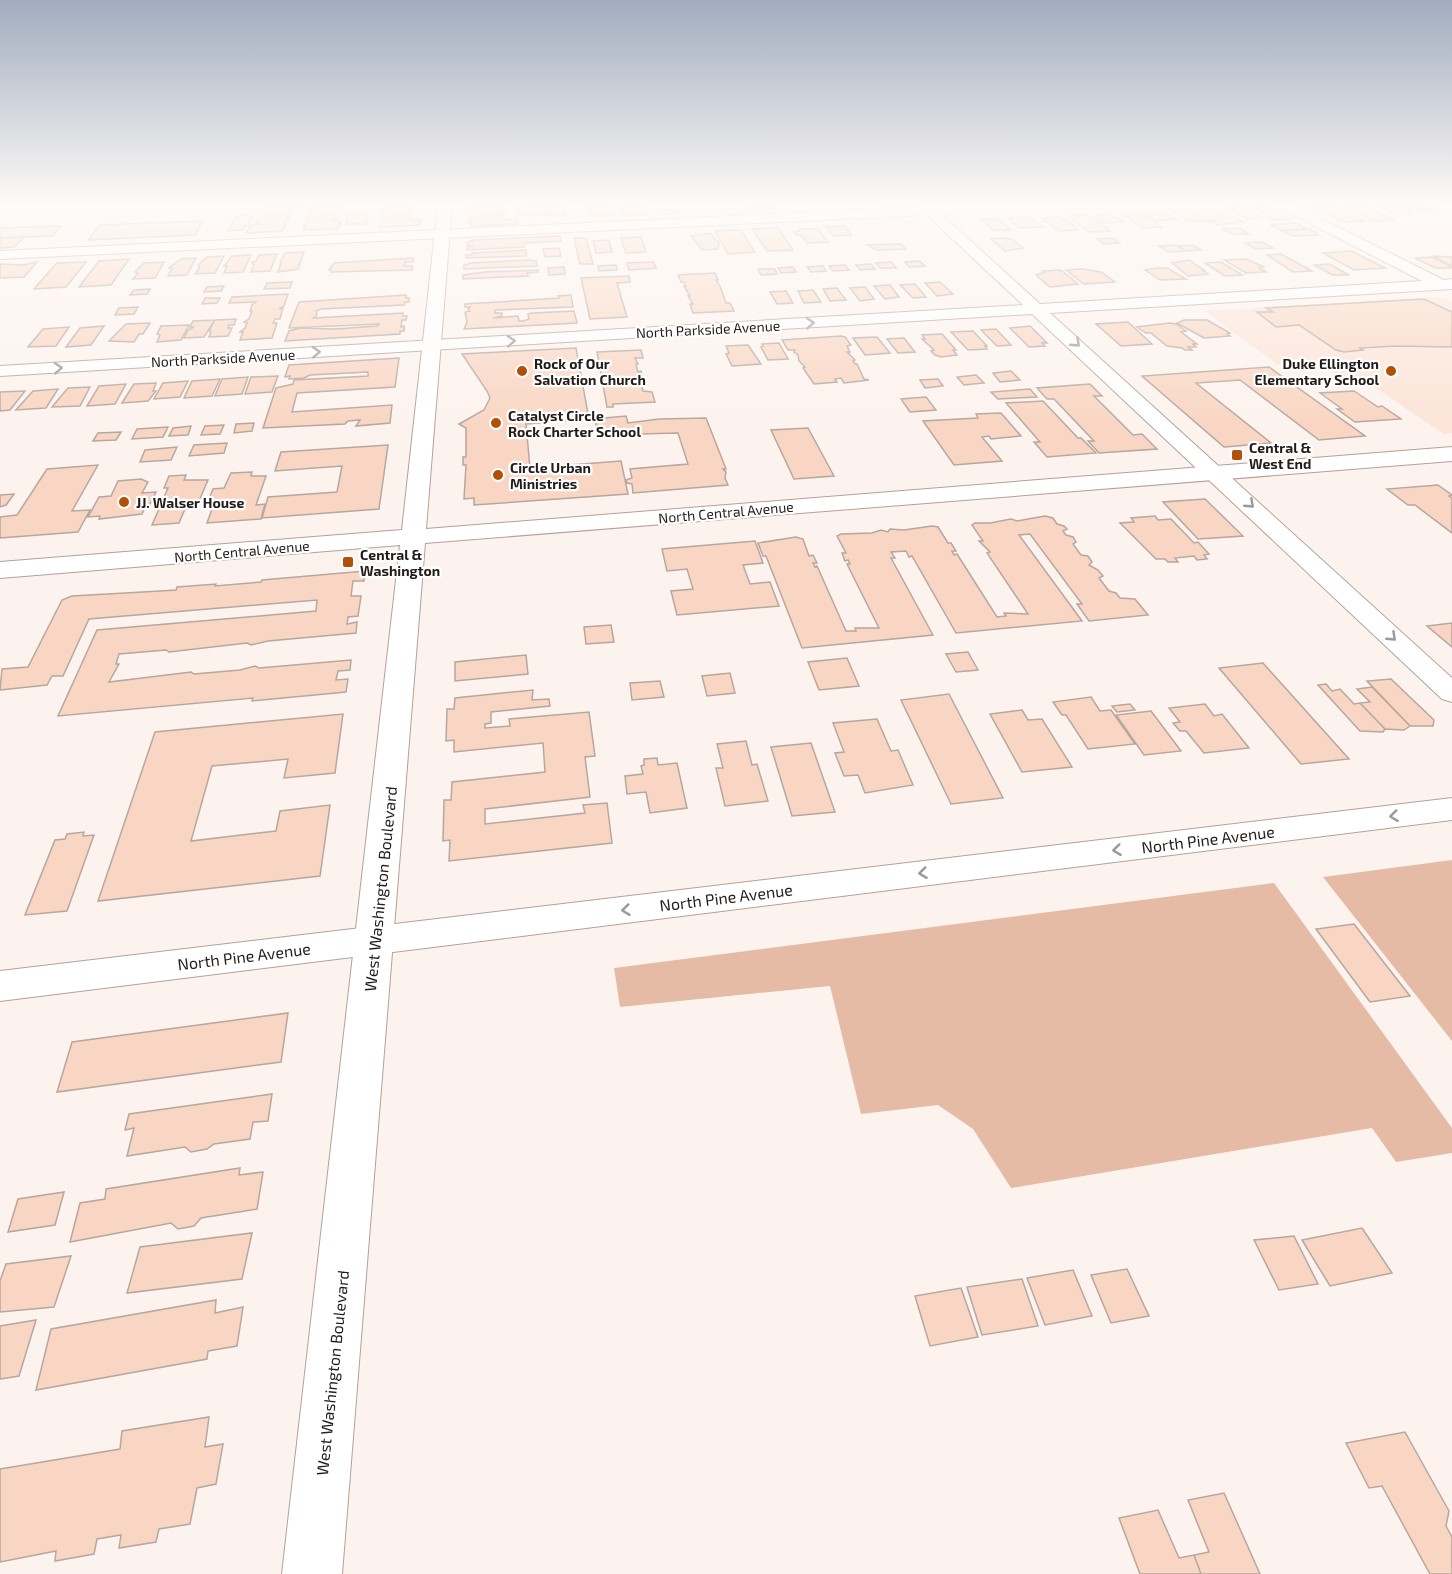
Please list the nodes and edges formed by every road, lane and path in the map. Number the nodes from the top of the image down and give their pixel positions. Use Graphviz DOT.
graph roads {
  1 [pos="438,278"];
  2 [pos="1004,278"];
  3 [pos="1434,278"];
  4 [pos="1449,286"];
  5 [pos="1038,309"];
  6 [pos="432,345"];
  7 [pos="0,371"];
  8 [pos="1452,454"];
  9 [pos="1216,473"];
  10 [pos="414,537"];
  11 [pos="0,570"];
  12 [pos="1452,693"];
  13 [pos="1452,809"];
  14 [pos="375,940"];
  15 [pos="0,986"];
  16 [pos="312,1574"];
  1 -- 6 [label="street, West Washington Boulevard"];
  2 -- 5 [label="street"];
  3 -- 4 [label="street"];
  4 -- 5 [label="street, North Parkside Avenue"];
  6 -- 5 [label="street, North Parkside Avenue, one-way"];
  5 -- 9 [label="street, one-way"];
  7 -- 6 [label="street, North Parkside Avenue, one-way"];
  6 -- 10 [label="street, West Washington Boulevard"];
  8 -- 9 [label="street, North Central Avenue"];
  9 -- 10 [label="street, North Central Avenue"];
  9 -- 12 [label="street, one-way"];
  10 -- 11 [label="street, North Central Avenue"];
  10 -- 14 [label="street, West Washington Boulevard"];
  13 -- 14 [label="street, North Pine Avenue, one-way"];
  14 -- 15 [label="street, North Pine Avenue"];
  14 -- 16 [label="street, West Washington Boulevard"];
}
